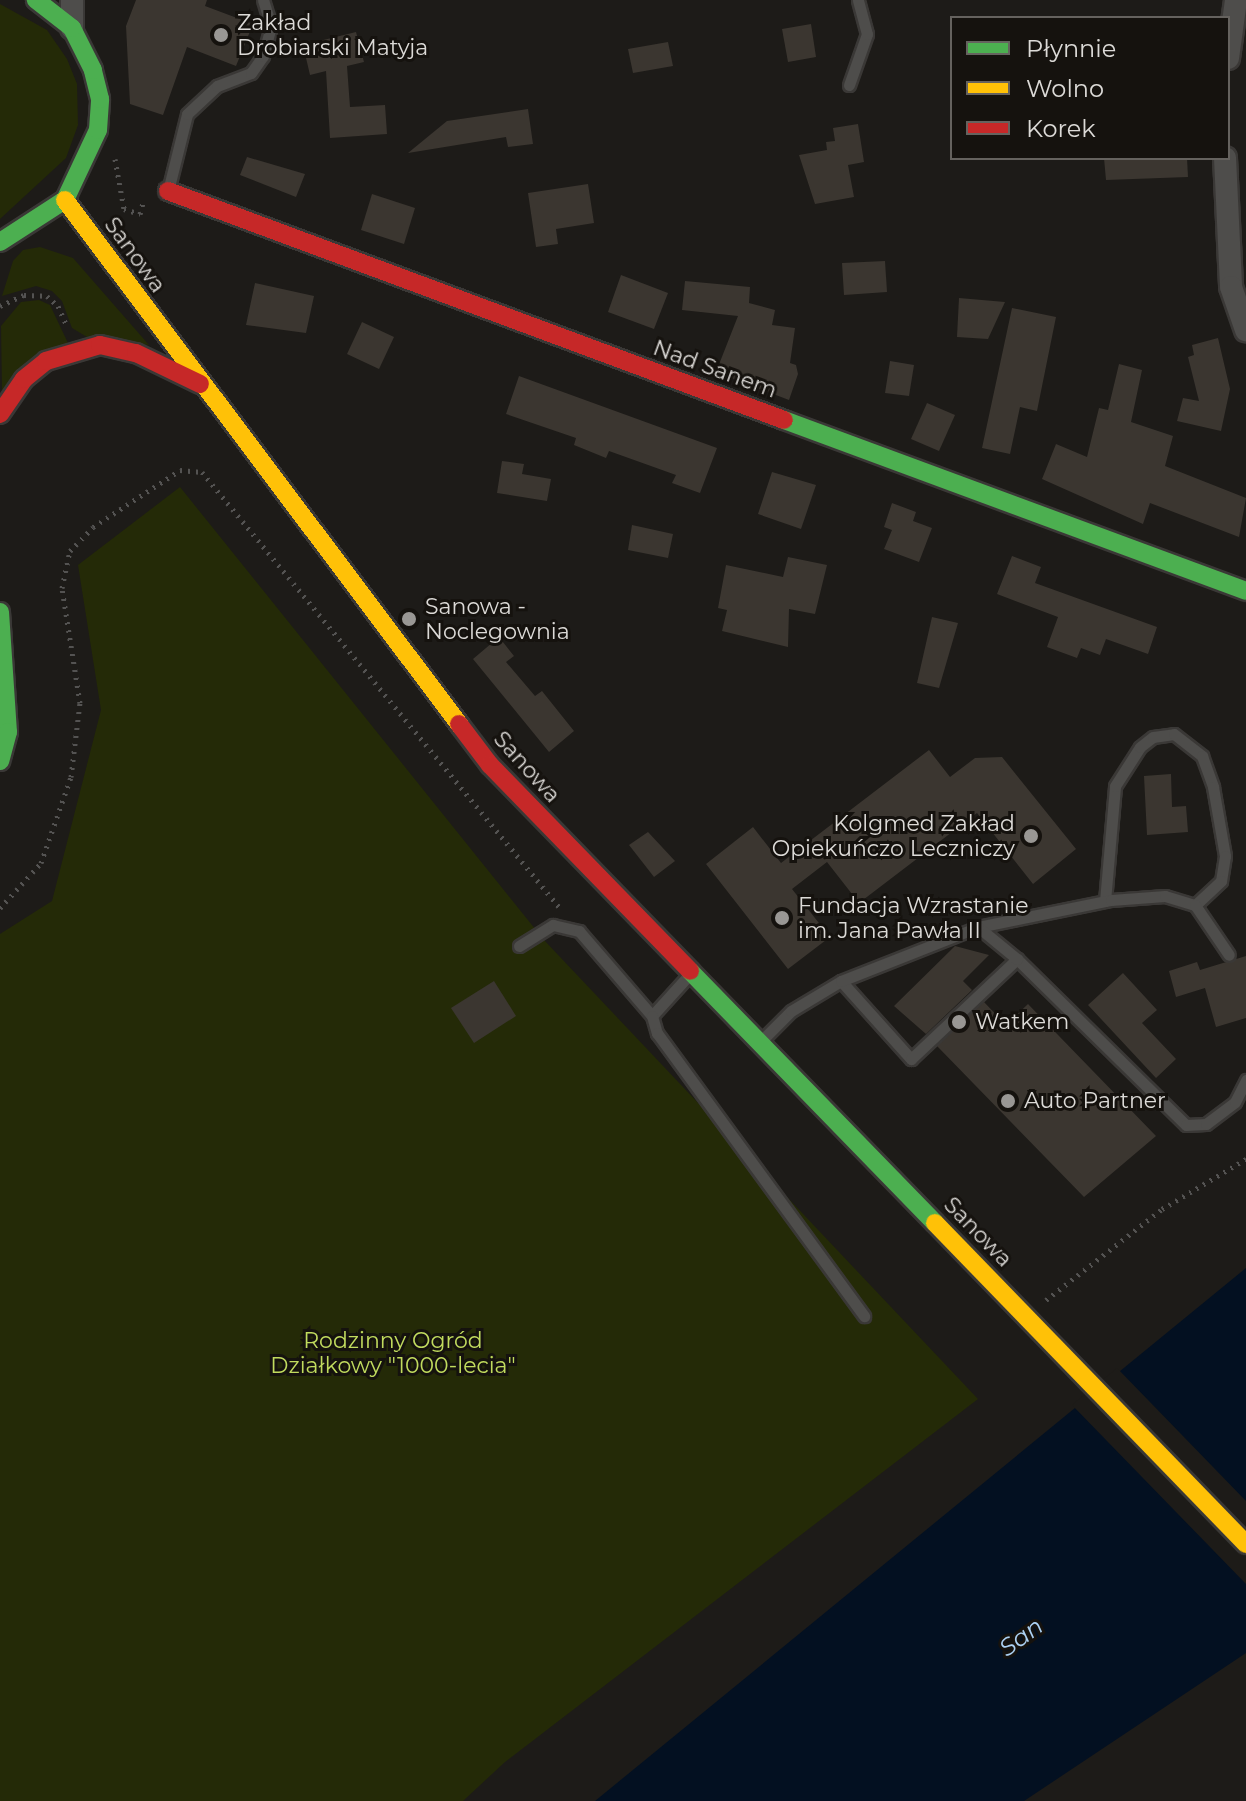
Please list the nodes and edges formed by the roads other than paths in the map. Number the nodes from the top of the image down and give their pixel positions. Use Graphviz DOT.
graph roads {
  1 [pos="36,0"];
  2 [pos="72,0"];
  3 [pos="263,0"];
  4 [pos="858,0"];
  5 [pos="1236,0"];
  6 [pos="72,28"];
  7 [pos="1230,44"];
  8 [pos="849,85"];
  9 [pos="1225,160"];
  10 [pos="168,191"];
  11 [pos="65,200"];
  12 [pos="0,242"];
  13 [pos="1246,330"];
  14 [pos="200,384"];
  15 [pos="0,414"];
  16 [pos="1246,591"];
  17 [pos="0,612"];
  18 [pos="0,761"];
  19 [pos="1105,901"];
  20 [pos="1195,905"];
  21 [pos="978,927"];
  22 [pos="519,946"];
  23 [pos="1229,955"];
  24 [pos="1017,959"];
  25 [pos="693,971"];
  26 [pos="841,981"];
  27 [pos="652,1016"];
  28 [pos="760,1042"];
  29 [pos="1246,1080"];
  30 [pos="864,1316"];
  31 [pos="1246,1544"];
  1 -- 6 [label="main road"];
  2 -- 6 [label="street"];
  3 -- 10 [label="lane"];
  4 -- 8 [label="lane"];
  5 -- 7 [label="street"];
  6 -- 11 [label="main road"];
  9 -- 13 [label="street"];
  10 -- 16 [label="main road, Nad Sanem"];
  11 -- 12 [label="main road"];
  11 -- 14 [label="main road, Sanowa"];
  14 -- 15 [label="main road"];
  14 -- 25 [label="main road, Sanowa"];
  17 -- 18 [label="main road"];
  19 -- 20 [label="lane"];
  19 -- 20 [label="lane"];
  19 -- 21 [label="lane"];
  20 -- 23 [label="lane"];
  21 -- 24 [label="lane"];
  21 -- 26 [label="lane"];
  22 -- 27 [label="lane"];
  24 -- 26 [label="lane"];
  24 -- 29 [label="lane"];
  25 -- 27 [label="lane"];
  25 -- 28 [label="main road, Sanowa"];
  26 -- 28 [label="lane"];
  27 -- 30 [label="lane"];
  28 -- 31 [label="main road, Sanowa"];
}
